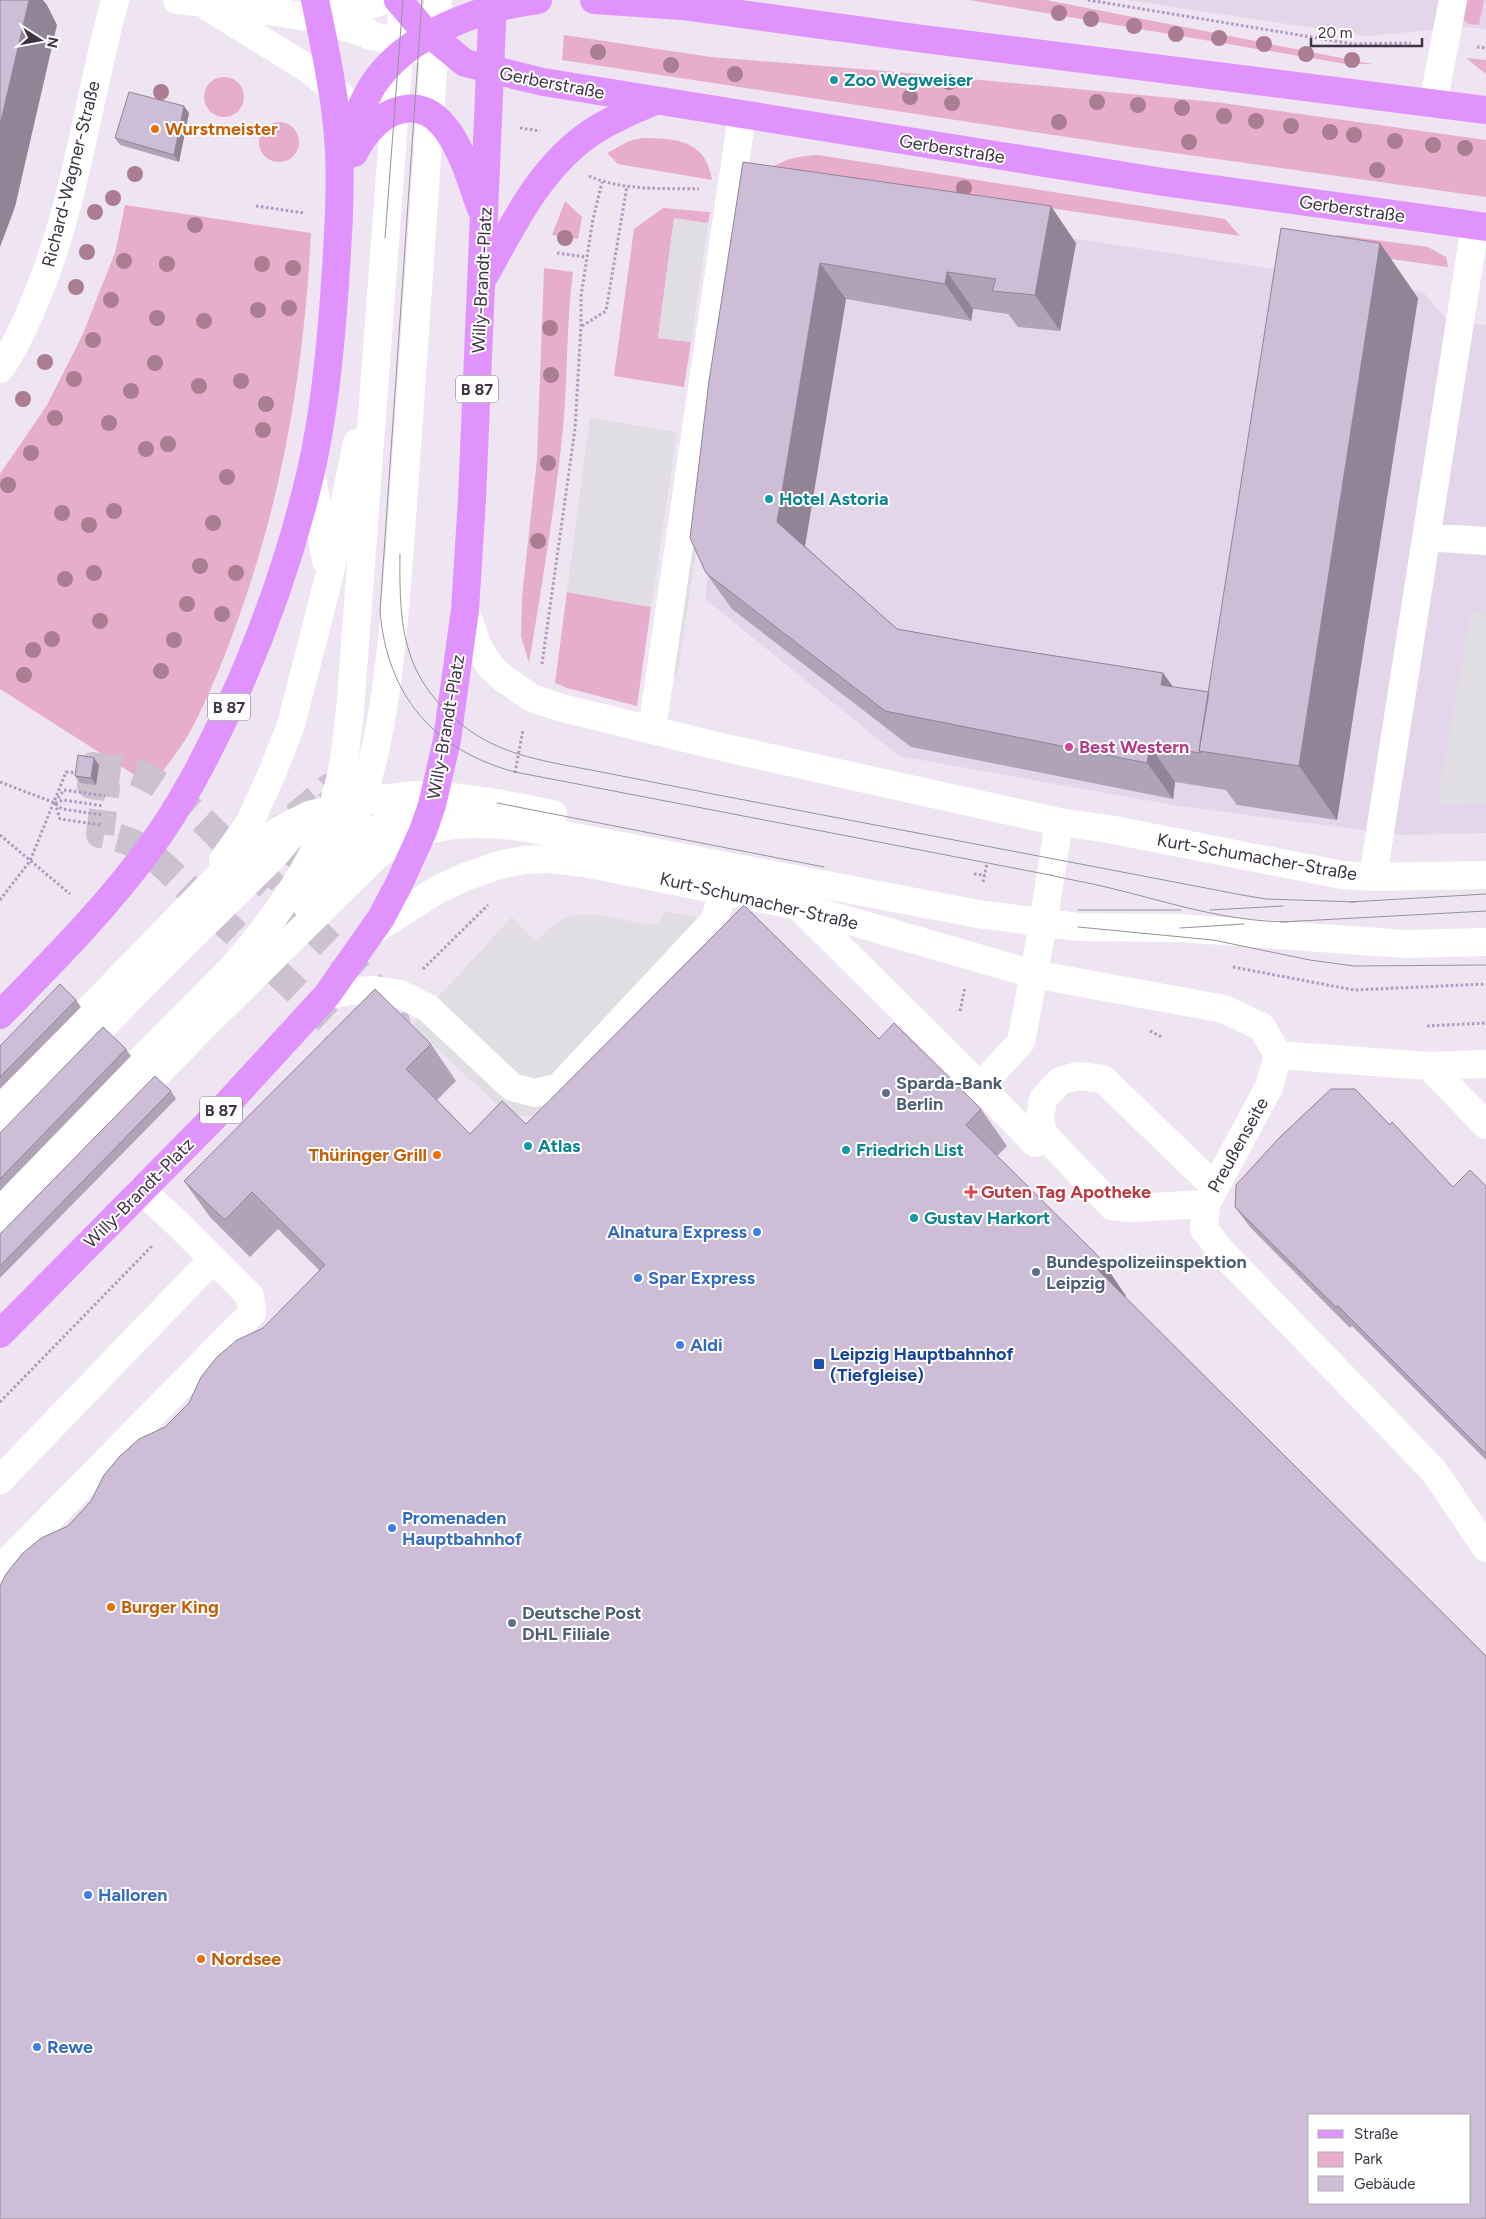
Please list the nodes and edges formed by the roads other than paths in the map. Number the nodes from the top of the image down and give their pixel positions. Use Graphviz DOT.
graph roads {
  1 [pos="115,0"];
  2 [pos="438,0"];
  3 [pos="538,0"];
  4 [pos="594,0"];
  5 [pos="1453,0"];
  6 [pos="189,1"];
  7 [pos="397,2"];
  8 [pos="678,3"];
  9 [pos="345,5"];
  10 [pos="493,5"];
  11 [pos="317,10"];
  12 [pos="368,33"];
  13 [pos="416,48"];
  14 [pos="491,71"];
  15 [pos="331,88"];
  16 [pos="655,101"];
  17 [pos="1433,104"];
  18 [pos="1486,110"];
  19 [pos="435,114"];
  20 [pos="376,116"];
  21 [pos="742,116"];
  22 [pos="339,180"];
  23 [pos="485,220"];
  24 [pos="1481,226"];
  25 [pos="386,235"];
  26 [pos="482,279"];
  27 [pos="0,369"];
  28 [pos="311,471"];
  29 [pos="1427,537"];
  30 [pos="1486,541"];
  31 [pos="329,577"];
  32 [pos="398,582"];
  33 [pos="464,610"];
  34 [pos="652,729"];
  35 [pos="341,775"];
  36 [pos="433,800"];
  37 [pos="363,801"];
  38 [pos="320,812"];
  39 [pos="1059,822"];
  40 [pos="423,831"];
  41 [pos="339,858"];
  42 [pos="1486,875"];
  43 [pos="1373,877"];
  44 [pos="723,891"];
  45 [pos="798,906"];
  46 [pos="1045,915"];
  47 [pos="174,922"];
  48 [pos="373,930"];
  49 [pos="1486,942"];
  50 [pos="243,973"];
  51 [pos="1033,974"];
  52 [pos="328,995"];
  53 [pos="0,1015"];
  54 [pos="1278,1055"];
  55 [pos="1486,1064"];
  56 [pos="1429,1066"];
  57 [pos="972,1094"];
  58 [pos="0,1101"];
  59 [pos="1486,1125"];
  60 [pos="0,1132"];
  61 [pos="1043,1134"];
  62 [pos="141,1190"];
  63 [pos="1210,1195"];
  64 [pos="0,1202"];
  65 [pos="0,1234"];
  66 [pos="213,1259"];
  67 [pos="0,1334"];
  68 [pos="0,1480"];
  69 [pos="1486,1548"];
  70 [pos="0,1569"];
  1 -- 27 [label="street, Richard-Wagner-Straße"];
  2 -- 13 [label="street"];
  3 -- 10 [label="main road"];
  4 -- 8 [label="main road"];
  5 -- 17 [label="street"];
  6 -- 11 [label="street"];
  6 -- 15 [label="street"];
  7 -- 9 [label="street"];
  7 -- 13 [label="main road, Gerberstraße"];
  8 -- 17 [label="main road"];
  9 -- 11 [label="street"];
  9 -- 12 [label="street"];
  10 -- 13 [label="main road"];
  10 -- 14 [label="main road, B 87"];
  11 -- 12 [label="street"];
  11 -- 15 [label="main road, B 87"];
  12 -- 13 [label="street"];
  13 -- 14 [label="main road, Gerberstraße"];
  13 -- 19 [label="street"];
  13 -- 19 [label="street"];
  13 -- 20 [label="street"];
  14 -- 16 [label="main road, Gerberstraße"];
  14 -- 23 [label="main road, Willy-Brandt-Platz / B 87"];
  15 -- 20 [label="street"];
  15 -- 22 [label="main road, B 87"];
  16 -- 21 [label="main road, Gerberstraße"];
  16 -- 26 [label="main road"];
  17 -- 18 [label="main road"];
  19 -- 20 [label="main road"];
  19 -- 23 [label="main road"];
  19 -- 32 [label="street"];
  20 -- 22 [label="main road"];
  20 -- 25 [label="street"];
  21 -- 24 [label="main road, Gerberstraße"];
  21 -- 34 [label="street"];
  22 -- 28 [label="main road, B 87"];
  23 -- 26 [label="main road, Willy-Brandt-Platz / B 87"];
  24 -- 29 [label="street"];
  25 -- 31 [label="street"];
  25 -- 35 [label="street"];
  26 -- 33 [label="main road, Willy-Brandt-Platz / B 87"];
  28 -- 31 [label="street"];
  28 -- 53 [label="main road, B 87"];
  29 -- 30 [label="street"];
  29 -- 43 [label="street"];
  31 -- 47 [label="street"];
  32 -- 35 [label="street"];
  32 -- 37 [label="street"];
  33 -- 34 [label="street, Kurt-Schumacher-Straße"];
  33 -- 36 [label="main road, Willy-Brandt-Platz / B 87"];
  34 -- 39 [label="street, Kurt-Schumacher-Straße"];
  35 -- 38 [label="street"];
  36 -- 37 [label="street"];
  36 -- 40 [label="main road, Willy-Brandt-Platz / B 87"];
  36 -- 41 [label="street"];
  36 -- 46 [label="street"];
  37 -- 38 [label="street"];
  37 -- 41 [label="street"];
  38 -- 47 [label="street"];
  38 -- 50 [label="street"];
  38 -- 60 [label="street"];
  39 -- 43 [label="street, Kurt-Schumacher-Straße"];
  39 -- 46 [label="street"];
  40 -- 46 [label="street"];
  40 -- 48 [label="main road, Willy-Brandt-Platz / B 87"];
  40 -- 50 [label="street"];
  41 -- 50 [label="street"];
  42 -- 43 [label="street, Kurt-Schumacher-Straße"];
  44 -- 45 [label="street, Kurt-Schumacher-Straße"];
  44 -- 48 [label="street, Kurt-Schumacher-Straße"];
  44 -- 52 [label="street"];
  45 -- 51 [label="street, Kurt-Schumacher-Straße"];
  45 -- 57 [label="street"];
  46 -- 49 [label="street"];
  46 -- 51 [label="street"];
  47 -- 58 [label="street"];
  48 -- 52 [label="main road, Willy-Brandt-Platz / B 87"];
  50 -- 64 [label="street"];
  50 -- 65 [label="street"];
  51 -- 54 [label="street"];
  51 -- 57 [label="street"];
  52 -- 62 [label="main road, Willy-Brandt-Platz / B 87"];
  54 -- 56 [label="street"];
  54 -- 63 [label="street, Preußenseite"];
  55 -- 56 [label="street"];
  56 -- 59 [label="street"];
  57 -- 61 [label="street"];
  61 -- 63 [label="street"];
  61 -- 63 [label="street"];
  62 -- 66 [label="street"];
  62 -- 67 [label="main road, Willy-Brandt-Platz / B 87"];
  63 -- 69 [label="street, Preußenseite"];
  66 -- 68 [label="street"];
  66 -- 70 [label="street"];
}
